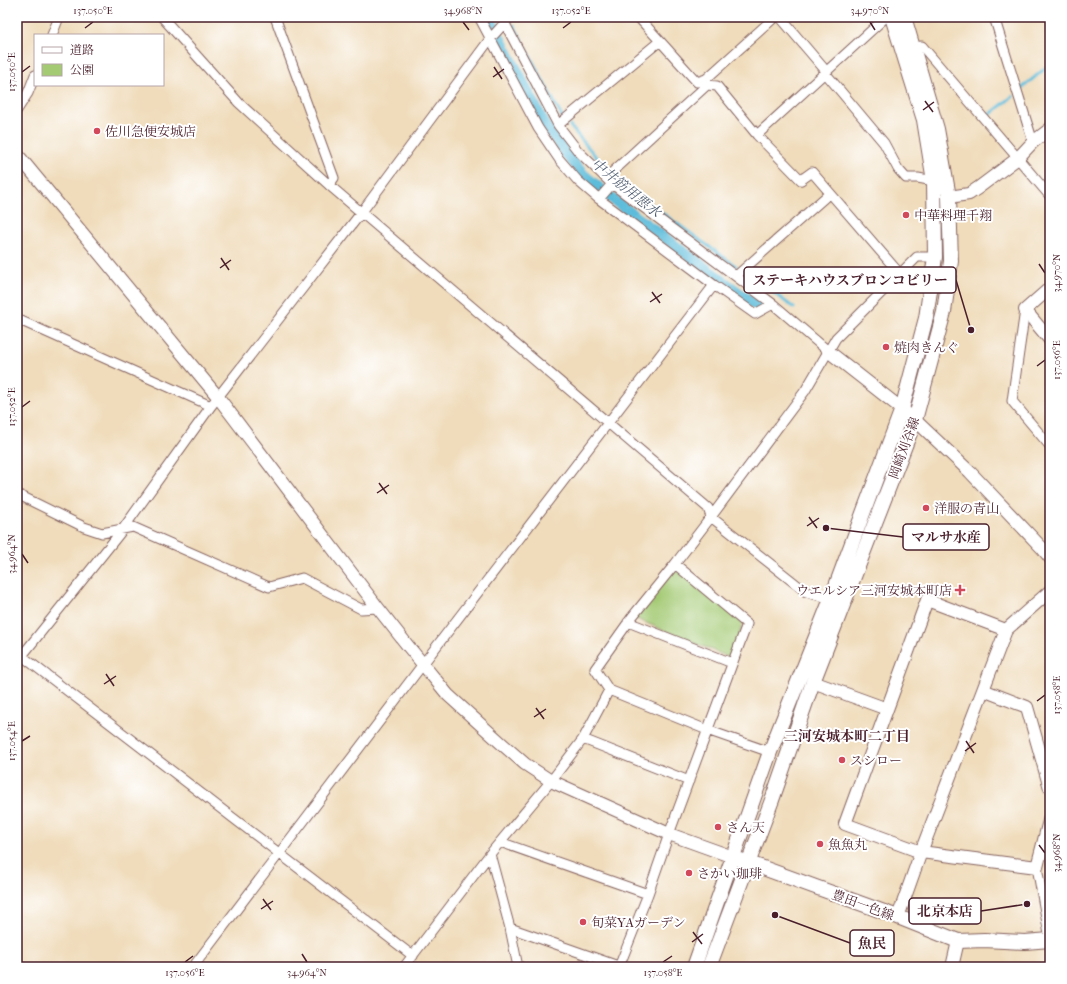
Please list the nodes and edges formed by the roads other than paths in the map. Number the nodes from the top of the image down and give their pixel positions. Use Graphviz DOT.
graph roads {
  1 [pos="59,17"];
  2 [pos="162,17"];
  3 [pos="275,17"];
  4 [pos="479,17"];
  5 [pos="638,17"];
  6 [pos="774,17"];
  7 [pos="780,17"];
  8 [pos="886,17"];
  9 [pos="892,17"];
  10 [pos="904,17"];
  11 [pos="994,17"];
  12 [pos="505,19"];
  13 [pos="52,34"];
  14 [pos="490,39"];
  15 [pos="660,41"];
  16 [pos="912,47"];
  17 [pos="826,71"];
  18 [pos="34,78"];
  19 [pos="707,82"];
  20 [pos="17,110"];
  21 [pos="558,125"];
  22 [pos="1050,129"];
  23 [pos="757,135"];
  24 [pos="1033,142"];
  25 [pos="17,154"];
  26 [pos="1018,158"];
  27 [pos="934,180"];
  28 [pos="609,181"];
  29 [pos="329,185"];
  30 [pos="830,193"];
  31 [pos="1050,196"];
  32 [pos="949,197"];
  33 [pos="599,199"];
  34 [pos="361,213"];
  35 [pos="936,257"];
  36 [pos="900,274"];
  37 [pos="736,276"];
  38 [pos="714,285"];
  39 [pos="1050,288"];
  40 [pos="773,304"];
  41 [pos="1025,310"];
  42 [pos="17,319"];
  43 [pos="1050,340"];
  44 [pos="828,351"];
  45 [pos="215,401"];
  46 [pos="902,409"];
  47 [pos="915,420"];
  48 [pos="609,423"];
  49 [pos="1050,446"];
  50 [pos="17,494"];
  51 [pos="712,517"];
  52 [pos="123,530"];
  53 [pos="1050,558"];
  54 [pos="675,564"];
  55 [pos="1050,591"];
  56 [pos="831,599"];
  57 [pos="378,608"];
  58 [pos="628,622"];
  59 [pos="1006,630"];
  60 [pos="19,657"];
  61 [pos="732,663"];
  62 [pos="423,664"];
  63 [pos="813,682"];
  64 [pos="609,690"];
  65 [pos="983,690"];
  66 [pos="887,709"];
  67 [pos="707,730"];
  68 [pos="583,739"];
  69 [pos="770,752"];
  70 [pos="551,781"];
  71 [pos="689,781"];
  72 [pos="1050,788"];
  73 [pos="1050,817"];
  74 [pos="668,834"];
  75 [pos="500,842"];
  76 [pos="922,852"];
  77 [pos="279,854"];
  78 [pos="490,854"];
  79 [pos="733,857"];
  80 [pos="748,864"];
  81 [pos="1037,867"];
  82 [pos="648,894"];
  83 [pos="898,917"];
  84 [pos="510,928"];
  85 [pos="958,940"];
  86 [pos="1050,940"];
  87 [pos="413,956"];
  88 [pos="193,967"];
  89 [pos="404,967"];
  90 [pos="518,967"];
  91 [pos="620,967"];
  92 [pos="694,967"];
  93 [pos="709,967"];
  94 [pos="952,967"];
  1 -- 13 [label="street"];
  2 -- 29 [label="street"];
  3 -- 29 [label="street"];
  4 -- 14 [label="street"];
  5 -- 15 [label="street"];
  6 -- 19 [label="street"];
  7 -- 17 [label="street"];
  8 -- 17 [label="street"];
  9 -- 27 [label="main road, 岡崎刈谷線"];
  10 -- 16 [label="main road, 岡崎刈谷線"];
  11 -- 24 [label="street"];
  12 -- 14 [label="street"];
  12 -- 21 [label="street"];
  14 -- 33 [label="street"];
  14 -- 34 [label="street"];
  15 -- 19 [label="street"];
  15 -- 21 [label="street"];
  16 -- 26 [label="street"];
  16 -- 32 [label="main road, 岡崎刈谷線"];
  17 -- 23 [label="street"];
  17 -- 27 [label="street"];
  18 -- 20 [label="street"];
  19 -- 23 [label="street"];
  19 -- 28 [label="street"];
  21 -- 28 [label="street"];
  22 -- 24 [label="street"];
  23 -- 30 [label="street"];
  24 -- 26 [label="street"];
  25 -- 45 [label="street"];
  26 -- 31 [label="street"];
  26 -- 32 [label="street"];
  27 -- 35 [label="main road, 岡崎刈谷線"];
  28 -- 33 [label="street"];
  28 -- 37 [label="street"];
  29 -- 34 [label="street"];
  30 -- 36 [label="street"];
  30 -- 37 [label="street"];
  32 -- 47 [label="main road, 岡崎刈谷線"];
  33 -- 38 [label="street"];
  34 -- 45 [label="street"];
  34 -- 48 [label="street"];
  35 -- 36 [label="street"];
  35 -- 46 [label="main road, 岡崎刈谷線"];
  36 -- 44 [label="street"];
  37 -- 40 [label="street"];
  38 -- 40 [label="street"];
  38 -- 48 [label="street"];
  39 -- 41 [label="street"];
  40 -- 44 [label="street"];
  41 -- 43 [label="street"];
  41 -- 49 [label="street"];
  42 -- 45 [label="street"];
  44 -- 46 [label="street"];
  44 -- 51 [label="street"];
  45 -- 52 [label="street"];
  45 -- 57 [label="street"];
  46 -- 47 [label="street"];
  46 -- 56 [label="main road, 岡崎刈谷線"];
  47 -- 53 [label="street"];
  47 -- 63 [label="main road, 岡崎刈谷線"];
  48 -- 51 [label="street"];
  48 -- 62 [label="street"];
  50 -- 52 [label="street"];
  51 -- 54 [label="street"];
  51 -- 56 [label="street"];
  52 -- 57 [label="street"];
  52 -- 60 [label="street"];
  54 -- 58 [label="street"];
  54 -- 61 [label="street"];
  55 -- 59 [label="street"];
  56 -- 69 [label="main road, 岡崎刈谷線"];
  57 -- 62 [label="street"];
  58 -- 61 [label="street"];
  58 -- 64 [label="street"];
  59 -- 65 [label="street"];
  59 -- 66 [label="street"];
  60 -- 77 [label="street"];
  61 -- 67 [label="street"];
  62 -- 70 [label="street"];
  62 -- 77 [label="street"];
  63 -- 66 [label="street"];
  63 -- 80 [label="main road, 岡崎刈谷線"];
  64 -- 67 [label="street"];
  64 -- 68 [label="street"];
  65 -- 72 [label="street"];
  65 -- 76 [label="street"];
  66 -- 76 [label="street"];
  67 -- 69 [label="street"];
  67 -- 71 [label="street"];
  68 -- 70 [label="street"];
  68 -- 71 [label="street"];
  69 -- 79 [label="main road, 岡崎刈谷線"];
  70 -- 74 [label="street"];
  70 -- 75 [label="street"];
  71 -- 74 [label="street"];
  73 -- 81 [label="street"];
  74 -- 79 [label="street"];
  74 -- 82 [label="street"];
  75 -- 78 [label="street"];
  75 -- 82 [label="street"];
  76 -- 81 [label="street"];
  76 -- 83 [label="street"];
  77 -- 87 [label="street"];
  77 -- 88 [label="street"];
  78 -- 84 [label="street"];
  78 -- 87 [label="street"];
  79 -- 80 [label="main road, 豊田一色線"];
  79 -- 92 [label="main road"];
  80 -- 83 [label="main road, 豊田一色線"];
  80 -- 93 [label="main road"];
  81 -- 86 [label="street"];
  82 -- 91 [label="street"];
  83 -- 85 [label="main road, 豊田一色線"];
  84 -- 90 [label="street"];
  84 -- 91 [label="street"];
  85 -- 86 [label="main road, 豊田一色線"];
  85 -- 94 [label="street"];
  87 -- 89 [label="street"];
}
